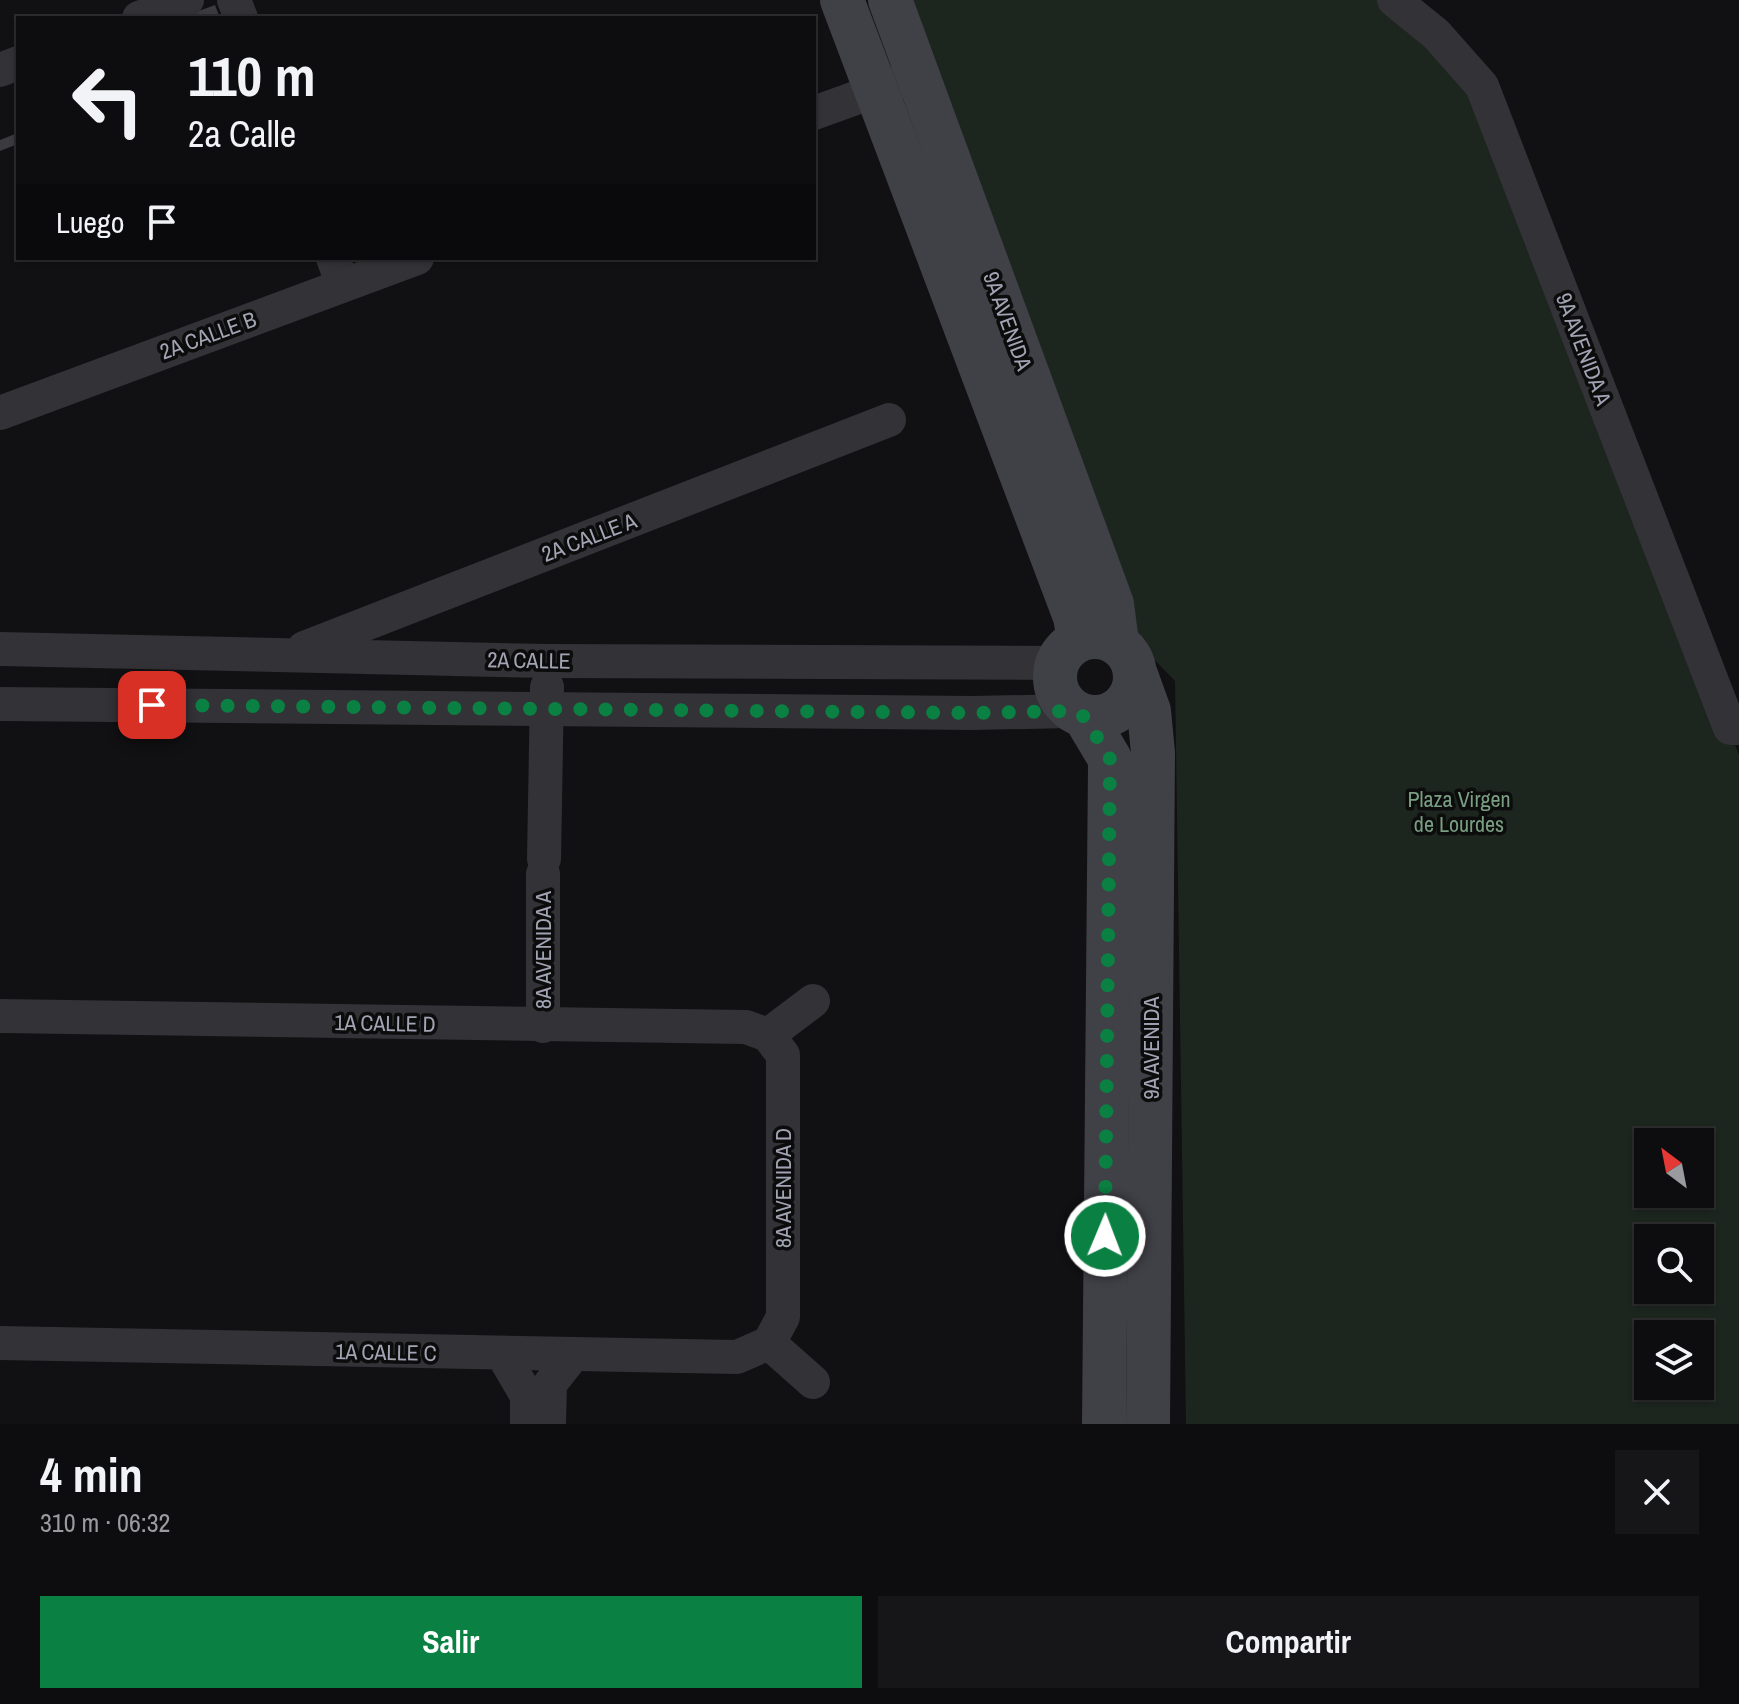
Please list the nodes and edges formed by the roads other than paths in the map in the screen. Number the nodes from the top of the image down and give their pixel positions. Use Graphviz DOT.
graph roads {
  1 [pos="187,0"];
  2 [pos="842,0"];
  3 [pos="890,0"];
  4 [pos="1394,0"];
  5 [pos="144,16"];
  6 [pos="918,75"];
  7 [pos="877,91"];
  8 [pos="816,112"];
  9 [pos="406,260"];
  10 [pos="338,272"];
  11 [pos="0,413"];
  12 [pos="889,420"];
  13 [pos="0,649"];
  14 [pos="289,654"];
  15 [pos="1097,655"];
  16 [pos="547,661"];
  17 [pos="936,662"];
  18 [pos="0,704"];
  19 [pos="547,710"];
  20 [pos="938,713"];
  21 [pos="1079,714"];
  22 [pos="1735,728"];
  23 [pos="813,1001"];
  24 [pos="0,1016"];
  25 [pos="543,1026"];
  26 [pos="768,1035"];
  27 [pos="0,1343"];
  28 [pos="769,1343"];
  29 [pos="503,1355"];
  30 [pos="572,1356"];
  31 [pos="813,1382"];
  32 [pos="527,1424"];
  33 [pos="549,1424"];
  34 [pos="1104,1424"];
  35 [pos="1148,1424"];
  1 -- 5 [label="street"];
  2 -- 7 [label="main road, 9A AVENIDA"];
  3 -- 6 [label="main road, 9A AVENIDA"];
  4 -- 22 [label="street, 9A AVENIDA A"];
  6 -- 7 [label="street"];
  6 -- 15 [label="main road, 9A AVENIDA"];
  7 -- 8 [label="street"];
  7 -- 15 [label="main road, 9A AVENIDA"];
  9 -- 10 [label="street, 2A CALLE B"];
  10 -- 11 [label="street, 2A CALLE B"];
  12 -- 14 [label="street, 2A CALLE A"];
  13 -- 14 [label="street, 2A CALLE"];
  14 -- 16 [label="street, 2A CALLE"];
  15 -- 17 [label="street, 2A CALLE"];
  15 -- 21 [label="main road"];
  15 -- 21 [label="main road"];
  15 -- 35 [label="main road, 9A AVENIDA"];
  16 -- 17 [label="street, 2A CALLE"];
  16 -- 19 [label="street, 8A AVENIDA A"];
  17 -- 20 [label="street"];
  18 -- 19 [label="street"];
  19 -- 20 [label="street"];
  19 -- 25 [label="street, 8A AVENIDA A"];
  20 -- 21 [label="street"];
  21 -- 34 [label="main road, 9A AVENIDA"];
  23 -- 26 [label="street"];
  24 -- 25 [label="street, 1A CALLE D"];
  25 -- 26 [label="street, 1A CALLE D"];
  26 -- 28 [label="street, 8A AVENIDA D"];
  27 -- 29 [label="street, 1A CALLE C"];
  28 -- 30 [label="street, 1A CALLE C"];
  28 -- 31 [label="street"];
  29 -- 30 [label="street, 1A CALLE C"];
  29 -- 32 [label="street"];
  30 -- 33 [label="street"];
}
